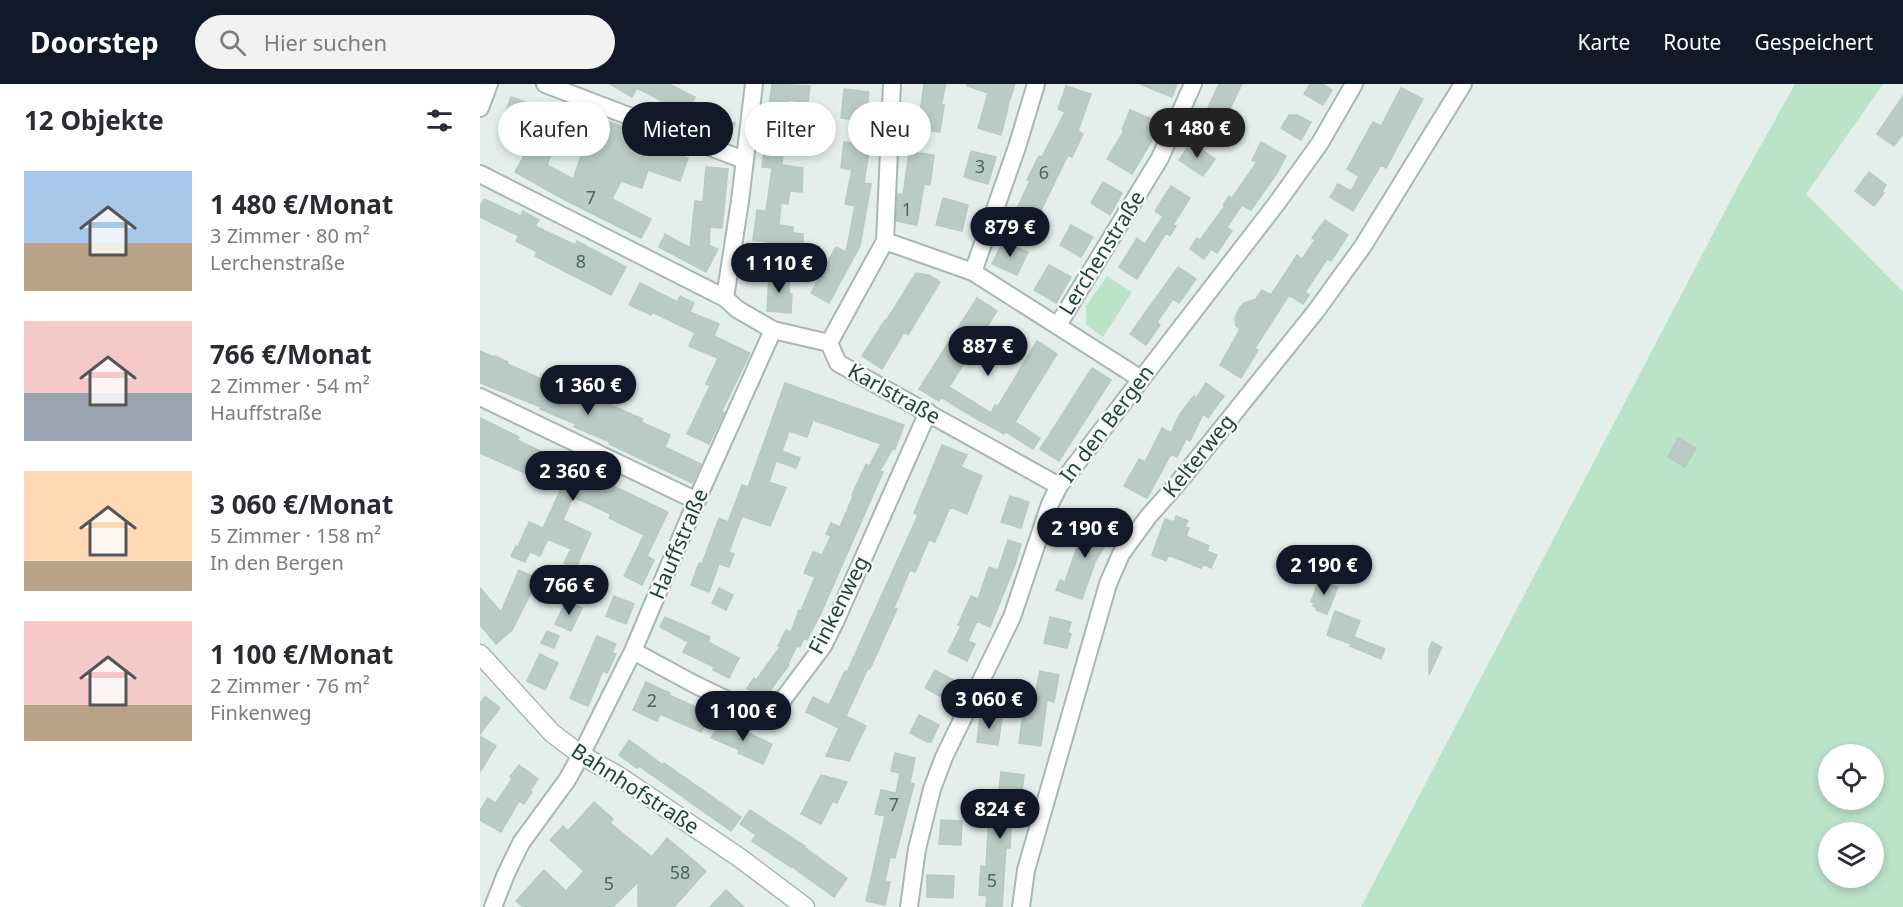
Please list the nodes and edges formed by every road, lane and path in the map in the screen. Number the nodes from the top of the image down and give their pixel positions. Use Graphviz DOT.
graph roads {
  1 [pos="489,84"];
  2 [pos="545,84"];
  3 [pos="754,84"];
  4 [pos="892,84"];
  5 [pos="1036,84"];
  6 [pos="1194,84"];
  7 [pos="1354,84"];
  8 [pos="1463,84"];
  9 [pos="480,108"];
  10 [pos="744,160"];
  11 [pos="480,174"];
  12 [pos="885,241"];
  13 [pos="973,272"];
  14 [pos="725,298"];
  15 [pos="1058,326"];
  16 [pos="773,330"];
  17 [pos="829,343"];
  18 [pos="1141,379"];
  19 [pos="480,397"];
  20 [pos="928,412"];
  21 [pos="1059,486"];
  22 [pos="697,501"];
  23 [pos="633,651"];
  24 [pos="480,654"];
  25 [pos="581,755"];
  26 [pos="493,907"];
  27 [pos="806,907"];
  28 [pos="909,907"];
  29 [pos="1021,907"];
  1 -- 9 [label="street"];
  2 -- 10 [label="street"];
  3 -- 10 [label="street"];
  4 -- 12 [label="street"];
  5 -- 13 [label="street"];
  6 -- 15 [label="street, Lerchenstraße"];
  7 -- 18 [label="street, In den Bergen"];
  8 -- 29 [label="street, Kelterweg"];
  10 -- 14 [label="street"];
  11 -- 14 [label="street, Karlstraße"];
  12 -- 13 [label="street"];
  12 -- 17 [label="street"];
  13 -- 15 [label="street"];
  14 -- 16 [label="street, Karlstraße"];
  15 -- 18 [label="street"];
  16 -- 17 [label="street, Karlstraße"];
  16 -- 22 [label="street, Hauffstraße"];
  17 -- 20 [label="street, Karlstraße"];
  18 -- 21 [label="street, In den Bergen"];
  19 -- 22 [label="street"];
  20 -- 21 [label="street, Karlstraße"];
  20 -- 23 [label="street, Finkenweg"];
  21 -- 28 [label="street, In den Bergen"];
  22 -- 23 [label="street, Hauffstraße"];
  23 -- 25 [label="street, Hauffstraße"];
  24 -- 25 [label="street, Bahnhofstraße"];
  25 -- 26 [label="street, Hauffstraße"];
  25 -- 27 [label="street, Bahnhofstraße"];
}
